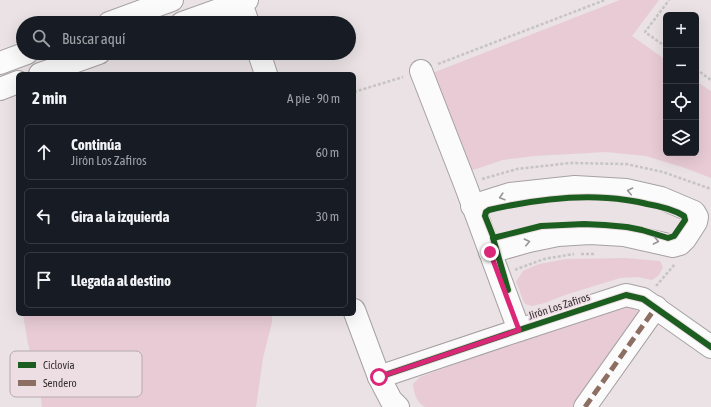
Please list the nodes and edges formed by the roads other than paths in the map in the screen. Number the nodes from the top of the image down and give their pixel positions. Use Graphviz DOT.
graph roads {
  1 [pos="172,0"];
  2 [pos="243,1"];
  3 [pos="128,16"];
  4 [pos="201,16"];
  5 [pos="246,16"];
  6 [pos="16,57"];
  7 [pos="79,60"];
  8 [pos="261,60"];
  9 [pos="0,63"];
  10 [pos="421,71"];
  11 [pos="46,72"];
  12 [pos="265,72"];
  13 [pos="16,83"];
  14 [pos="0,88"];
  15 [pos="472,206"];
  16 [pos="490,252"];
  17 [pos="656,308"];
  18 [pos="356,315"];
  19 [pos="519,330"];
  20 [pos="711,347"];
  21 [pos="379,377"];
  22 [pos="398,407"];
  23 [pos="585,407"];
  1 -- 3 [label="street"];
  2 -- 4 [label="street"];
  2 -- 5 [label="street"];
  6 -- 9 [label="street"];
  7 -- 11 [label="street"];
  8 -- 12 [label="street"];
  10 -- 15 [label="street"];
  13 -- 14 [label="street"];
  15 -- 16 [label="street"];
  16 -- 15 [label="street, one-way"];
  16 -- 19 [label="street"];
  17 -- 19 [label="street, Jirón Los Zafiros"];
  17 -- 20 [label="street, Jirón Los Zafiros"];
  17 -- 23 [label="street"];
  18 -- 21 [label="street"];
  19 -- 21 [label="street, Jirón Los Zafiros"];
  21 -- 22 [label="street"];
}
